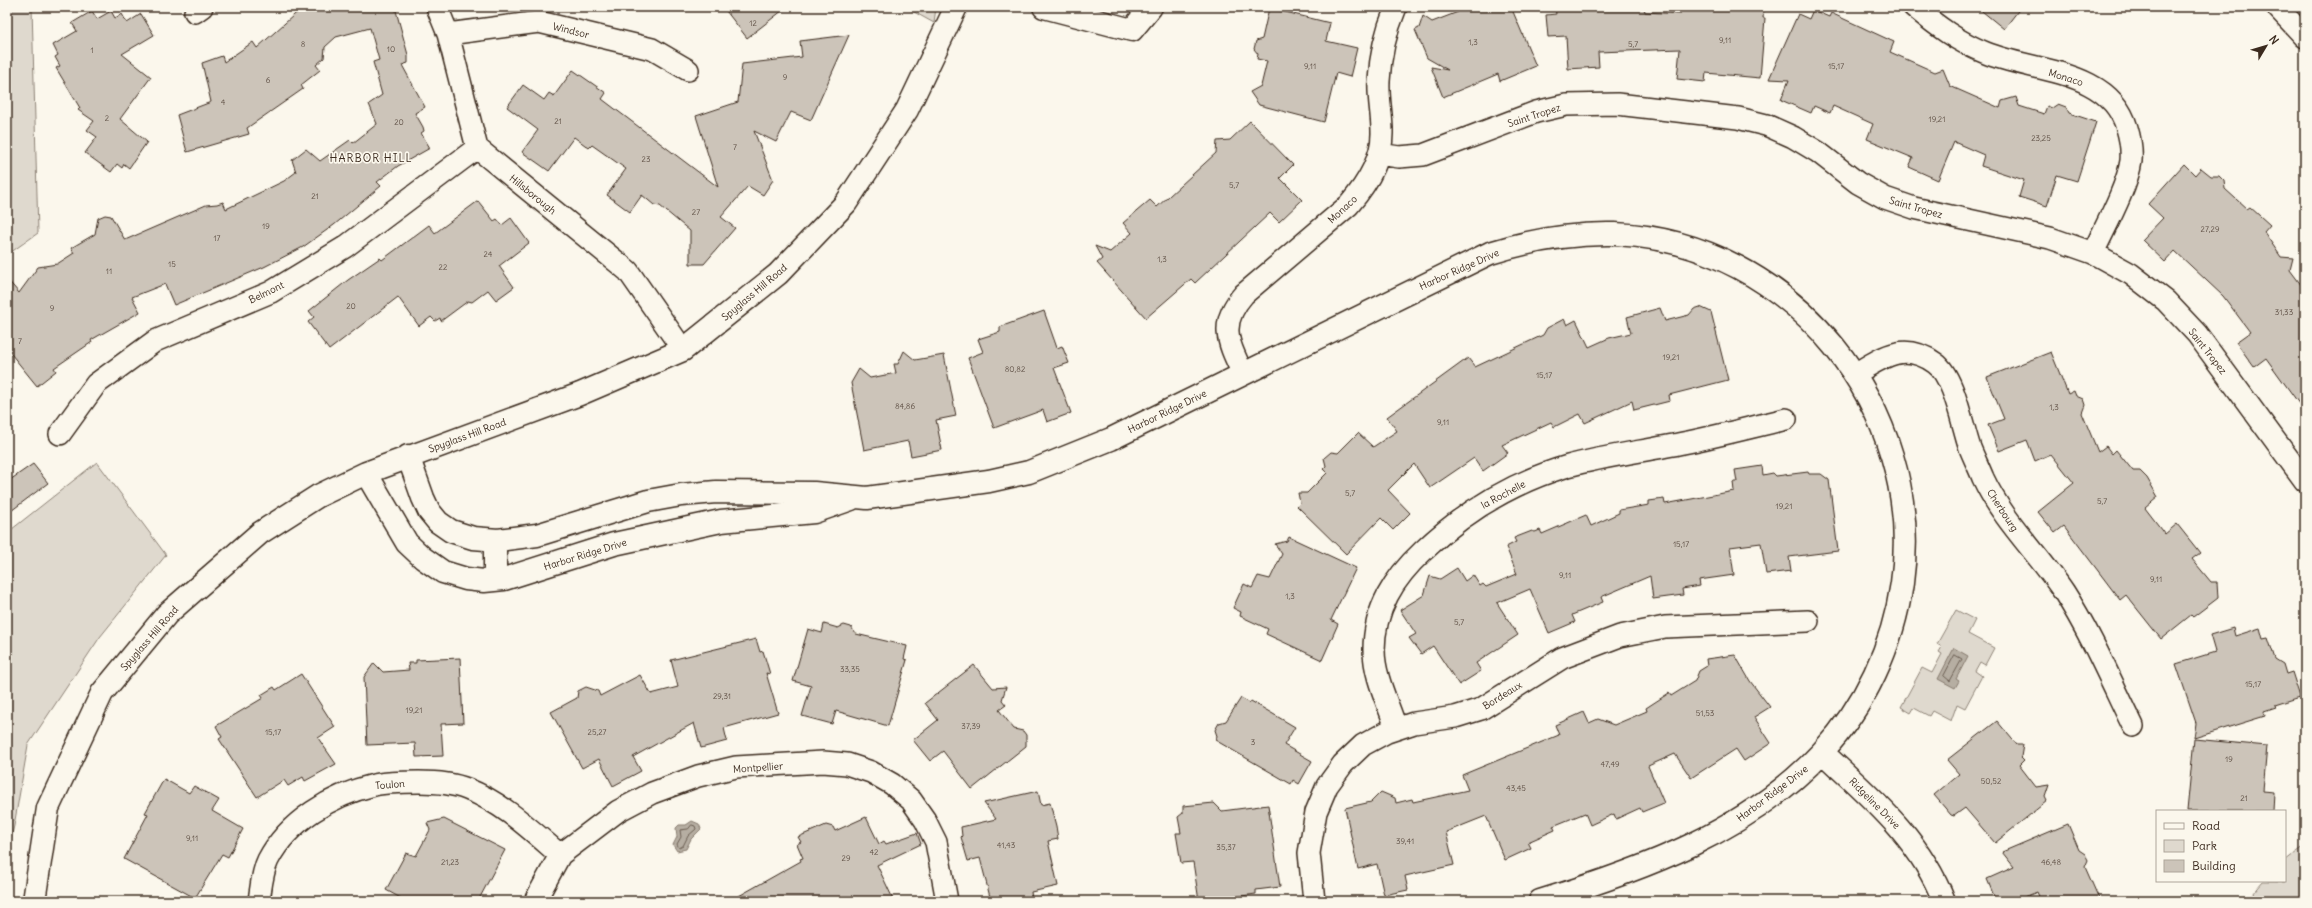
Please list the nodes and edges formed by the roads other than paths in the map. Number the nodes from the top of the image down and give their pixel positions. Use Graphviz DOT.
graph roads {
  1 [pos="437,7"];
  2 [pos="956,7"];
  3 [pos="1044,7"];
  4 [pos="1151,7"];
  5 [pos="1396,7"];
  6 [pos="1914,7"];
  7 [pos="2277,7"];
  8 [pos="448,34"];
  9 [pos="2305,37"];
  10 [pos="688,70"];
  11 [pos="477,148"];
  12 [pos="1379,154"];
  13 [pos="2093,254"];
  14 [pos="683,350"];
  15 [pos="1243,374"];
  16 [pos="1856,374"];
  17 [pos="1786,419"];
  18 [pos="60,434"];
  19 [pos="408,456"];
  20 [pos="366,473"];
  21 [pos="2305,481"];
  22 [pos="853,498"];
  23 [pos="495,540"];
  24 [pos="495,580"];
  25 [pos="1808,621"];
  26 [pos="2133,726"];
  27 [pos="1396,728"];
  28 [pos="1822,752"];
  29 [pos="560,856"];
  30 [pos="34,901"];
  31 [pos="259,901"];
  32 [pos="535,901"];
  33 [pos="947,901"];
  34 [pos="1314,901"];
  35 [pos="1540,901"];
  36 [pos="1944,901"];
  1 -- 8 [label="street"];
  2 -- 14 [label="street, Spyglass Hill Road"];
  3 -- 4 [label="street"];
  5 -- 12 [label="street, Monaco"];
  6 -- 13 [label="street, Monaco"];
  7 -- 9 [label="street"];
  8 -- 10 [label="street, Windsor"];
  8 -- 11 [label="street"];
  11 -- 14 [label="street, Hillsborough"];
  11 -- 18 [label="street, Belmont"];
  12 -- 13 [label="street, Saint Tropez"];
  12 -- 15 [label="street, Monaco"];
  13 -- 21 [label="street, Saint Tropez"];
  14 -- 19 [label="street, Spyglass Hill Road"];
  15 -- 16 [label="street, Harbor Ridge Drive"];
  15 -- 22 [label="street, Harbor Ridge Drive"];
  16 -- 26 [label="street, Cherbourg"];
  16 -- 28 [label="street, Harbor Ridge Drive"];
  17 -- 27 [label="street, la Rochelle"];
  19 -- 20 [label="street, Spyglass Hill Road"];
  19 -- 23 [label="street, Harbor Ridge Drive"];
  20 -- 24 [label="street, Harbor Ridge Drive"];
  20 -- 30 [label="street, Spyglass Hill Road"];
  22 -- 23 [label="street, Harbor Ridge Drive"];
  22 -- 24 [label="street, Harbor Ridge Drive"];
  23 -- 24 [label="street"];
  25 -- 27 [label="street, Bordeaux"];
  27 -- 34 [label="street, Bordeaux"];
  28 -- 35 [label="street, Harbor Ridge Drive"];
  28 -- 36 [label="street, Ridgeline Drive"];
  29 -- 31 [label="street, Toulon"];
  29 -- 32 [label="street, Montpellier"];
  29 -- 33 [label="street, Montpellier"];
}
